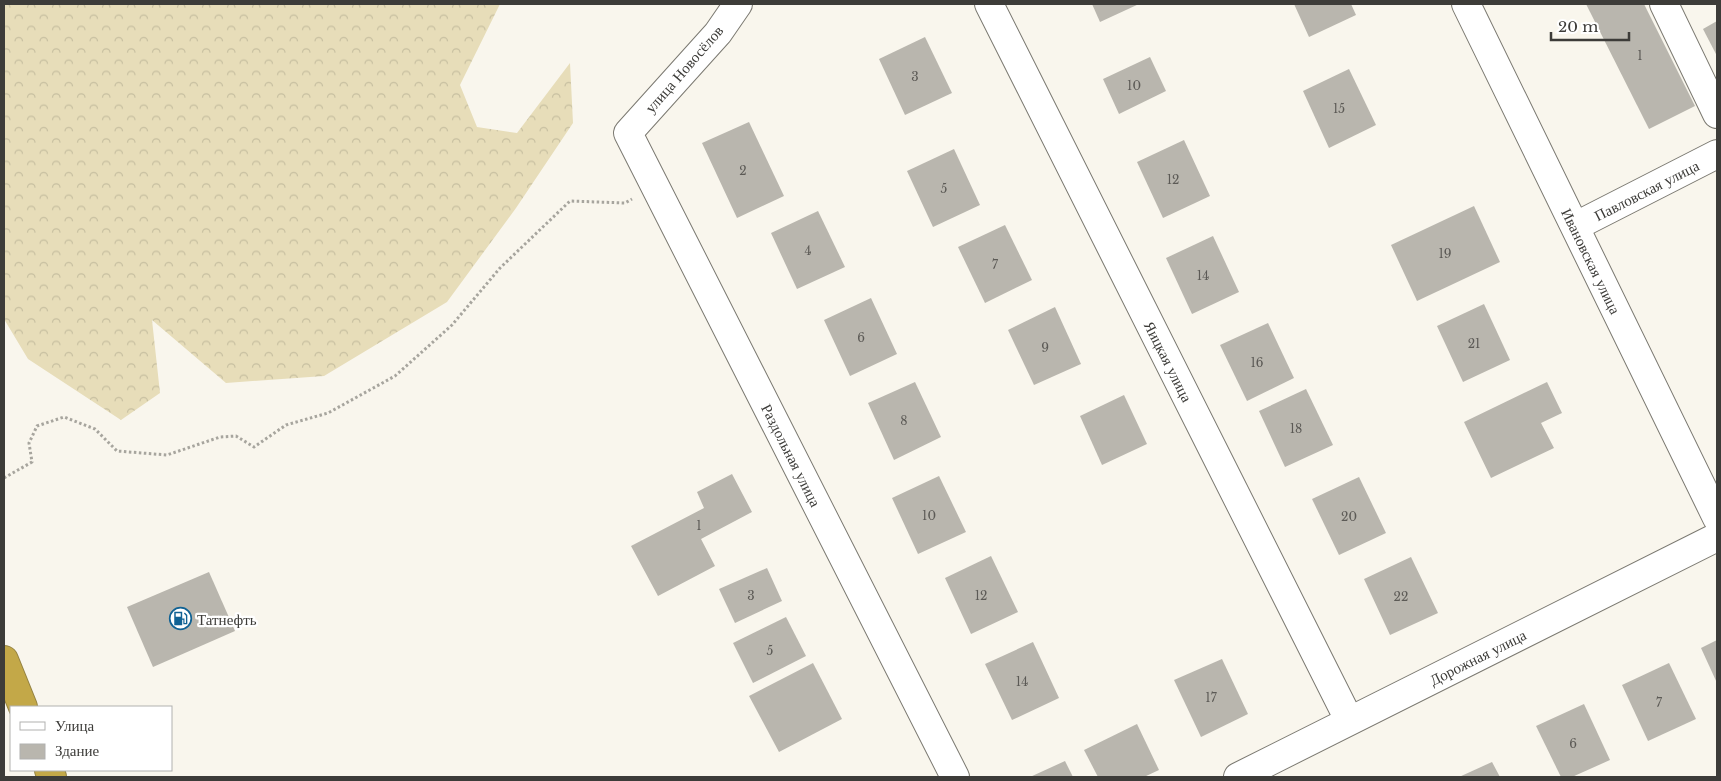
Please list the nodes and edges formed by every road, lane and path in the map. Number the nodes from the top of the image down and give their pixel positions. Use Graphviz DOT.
graph roads {
  1 [pos="738,4"];
  2 [pos="989,4"];
  3 [pos="1466,4"];
  4 [pos="1664,4"];
  5 [pos="1717,114"];
  6 [pos="628,133"];
  7 [pos="1717,154"];
  8 [pos="655,187"];
  9 [pos="1576,226"];
  10 [pos="4,478"];
  11 [pos="1717,518"];
  12 [pos="1717,537"];
  13 [pos="4,660"];
  14 [pos="15,701"];
  15 [pos="1349,720"];
  16 [pos="955,777"];
  17 [pos="1238,777"];
  1 -- 6 [label="street, улица Новосёлов"];
  2 -- 15 [label="street, Яицкая улица"];
  3 -- 9 [label="street, Ивановская улица"];
  4 -- 5 [label="street"];
  6 -- 8 [label="street, Раздольная улица"];
  7 -- 9 [label="street, Павловская улица"];
  8 -- 10 [label="path"];
  8 -- 16 [label="street, Раздольная улица"];
  9 -- 11 [label="street, Ивановская улица"];
  12 -- 15 [label="street, Дорожная улица"];
  13 -- 14 [label="highway"];
  15 -- 17 [label="street, Дорожная улица"];
}
